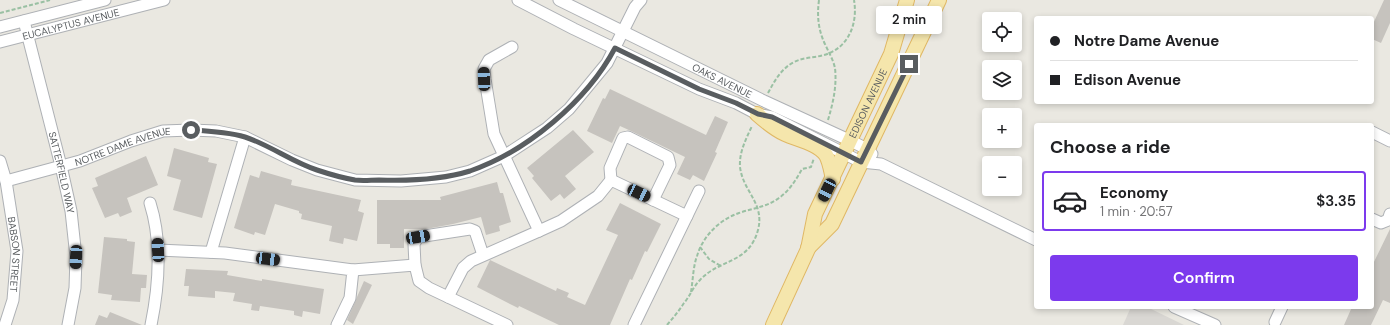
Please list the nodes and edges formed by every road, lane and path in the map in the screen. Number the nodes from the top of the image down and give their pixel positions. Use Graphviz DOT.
graph roads {
  1 [pos="50,0"];
  2 [pos="105,0"];
  3 [pos="164,0"];
  4 [pos="518,0"];
  5 [pos="559,0"];
  6 [pos="641,0"];
  7 [pos="854,0"];
  8 [pos="907,0"];
  9 [pos="939,0"];
  10 [pos="0,13"];
  11 [pos="24,21"];
  12 [pos="0,28"];
  13 [pos="624,32"];
  14 [pos="28,35"];
  15 [pos="0,42"];
  16 [pos="512,47"];
  17 [pos="615,48"];
  18 [pos="764,101"];
  19 [pos="758,114"];
  20 [pos="1374,133"];
  21 [pos="245,137"];
  22 [pos="851,141"];
  23 [pos="1390,141"];
  24 [pos="845,154"];
  25 [pos="864,155"];
  26 [pos="504,156"];
  27 [pos="0,161"];
  28 [pos="61,166"];
  29 [pos="833,179"];
  30 [pos="611,180"];
  31 [pos="6,181"];
  32 [pos="699,191"];
  33 [pos="653,200"];
  34 [pos="150,203"];
  35 [pos="1390,214"];
  36 [pos="687,216"];
  37 [pos="1374,220"];
  38 [pos="539,231"];
  39 [pos="1034,239"];
  40 [pos="705,240"];
  41 [pos="700,248"];
  42 [pos="808,249"];
  43 [pos="158,250"];
  44 [pos="211,252"];
  45 [pos="484,255"];
  46 [pos="415,265"];
  47 [pos="721,266"];
  48 [pos="353,270"];
  49 [pos="691,292"];
  50 [pos="448,297"];
  51 [pos="1179,309"];
  52 [pos="1281,309"];
  53 [pos="1277,324"];
  54 [pos="5,325"];
  55 [pos="68,325"];
  56 [pos="151,325"];
  57 [pos="337,325"];
  58 [pos="507,325"];
  59 [pos="634,325"];
  60 [pos="667,325"];
  61 [pos="773,325"];
  62 [pos="1215,325"];
  1 -- 10 [label="path"];
  2 -- 11 [label="street, EUCALYPTUS AVENUE"];
  3 -- 14 [label="street, EUCALYPTUS AVENUE"];
  4 -- 17 [label="street, OAKS AVENUE"];
  5 -- 13 [label="street, OAKS AVENUE"];
  6 -- 13 [label="street, NOTRE DAME AVENUE"];
  7 -- 18 [label="path"];
  8 -- 22 [label="main road, EDISON AVENUE"];
  9 -- 25 [label="main road, EDISON AVENUE"];
  11 -- 12 [label="street, EUCALYPTUS AVENUE"];
  11 -- 14 [label="street, SATTERFIELD WAY"];
  13 -- 17 [label="street, NOTRE DAME AVENUE"];
  13 -- 18 [label="street, OAKS AVENUE"];
  14 -- 15 [label="street, EUCALYPTUS AVENUE"];
  14 -- 28 [label="street, SATTERFIELD WAY"];
  16 -- 26 [label="street"];
  17 -- 19 [label="street, OAKS AVENUE"];
  17 -- 26 [label="street, NOTRE DAME AVENUE"];
  18 -- 22 [label="street, OAKS AVENUE"];
  19 -- 24 [label="street, OAKS AVENUE"];
  19 -- 29 [label="main road"];
  19 -- 47 [label="path"];
  20 -- 23 [label="street"];
  21 -- 26 [label="street, NOTRE DAME AVENUE"];
  21 -- 28 [label="street, NOTRE DAME AVENUE"];
  21 -- 44 [label="street"];
  22 -- 24 [label="main road, EDISON AVENUE"];
  22 -- 25 [label="street, OAKS AVENUE"];
  24 -- 25 [label="street, OAKS AVENUE"];
  24 -- 29 [label="main road, EDISON AVENUE"];
  25 -- 39 [label="street, OAKS AVENUE"];
  25 -- 42 [label="main road, EDISON AVENUE"];
  26 -- 38 [label="street"];
  27 -- 31 [label="street, BABSON STREET"];
  28 -- 31 [label="street, NOTRE DAME AVENUE"];
  28 -- 55 [label="street, SATTERFIELD WAY"];
  29 -- 42 [label="main road, EDISON AVENUE"];
  30 -- 33 [label="street"];
  30 -- 33 [label="street"];
  30 -- 38 [label="street"];
  31 -- 54 [label="street, BABSON STREET"];
  32 -- 36 [label="street"];
  33 -- 36 [label="street"];
  34 -- 43 [label="street"];
  35 -- 37 [label="street"];
  36 -- 59 [label="street"];
  38 -- 45 [label="street"];
  40 -- 41 [label="path"];
  41 -- 47 [label="path"];
  41 -- 49 [label="path"];
  42 -- 61 [label="main road, EDISON AVENUE"];
  43 -- 44 [label="street"];
  43 -- 56 [label="street"];
  44 -- 48 [label="street"];
  45 -- 46 [label="street"];
  45 -- 50 [label="street"];
  46 -- 48 [label="street"];
  46 -- 50 [label="street"];
  47 -- 49 [label="path"];
  48 -- 57 [label="street"];
  49 -- 60 [label="path"];
  50 -- 58 [label="street"];
  51 -- 62 [label="street"];
  52 -- 53 [label="street"];
}
